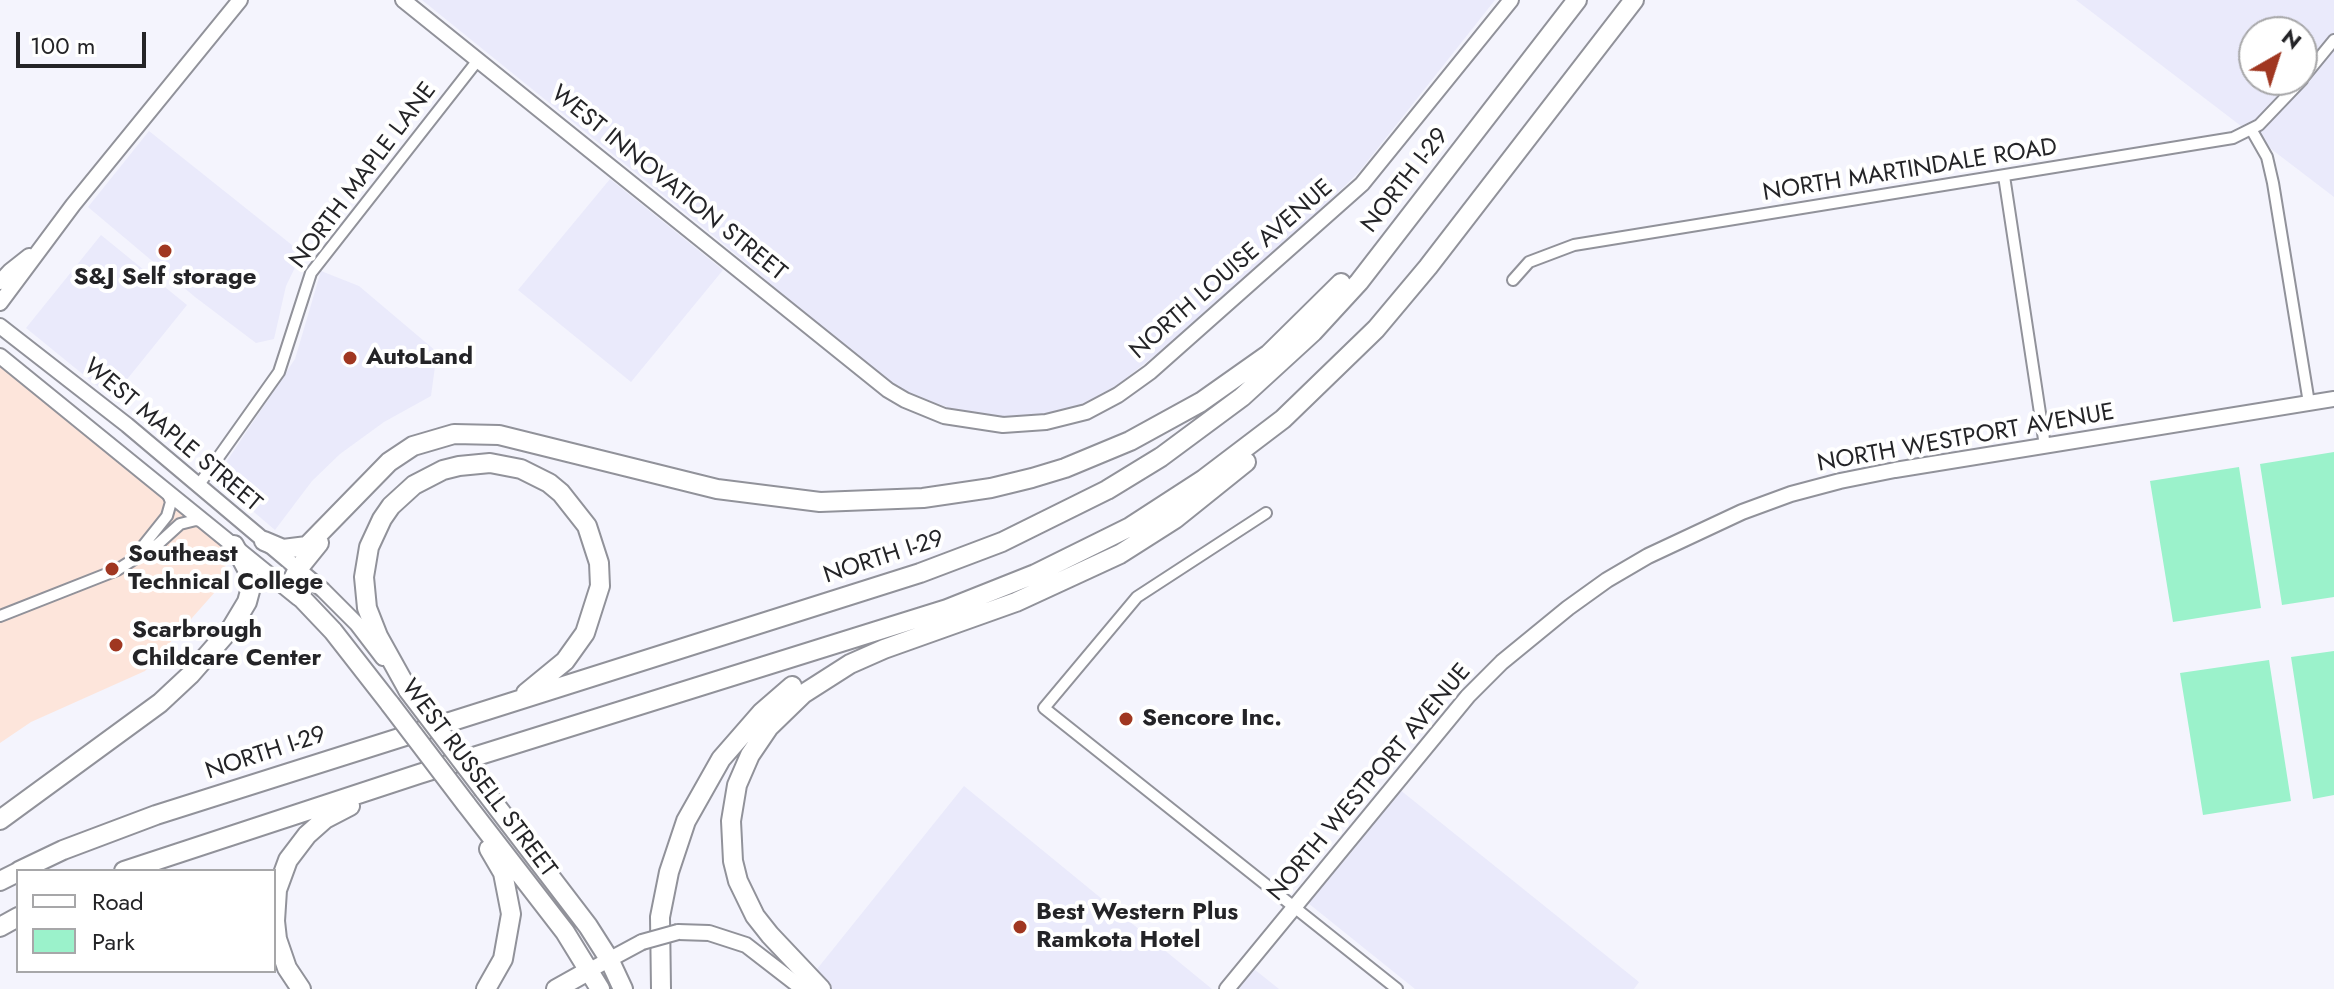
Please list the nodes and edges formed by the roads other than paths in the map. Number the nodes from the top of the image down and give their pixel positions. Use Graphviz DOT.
graph roads {
  1 [pos="240,0"];
  2 [pos="403,0"];
  3 [pos="1511,0"];
  4 [pos="1577,0"];
  5 [pos="1634,0"];
  6 [pos="2334,40"];
  7 [pos="478,60"];
  8 [pos="2318,60"];
  9 [pos="2287,96"];
  10 [pos="2251,129"];
  11 [pos="2004,176"];
  12 [pos="1433,186"];
  13 [pos="42,246"];
  14 [pos="1513,280"];
  15 [pos="0,282"];
  16 [pos="0,303"];
  17 [pos="0,326"];
  18 [pos="0,356"];
  19 [pos="2334,399"];
  20 [pos="905,400"];
  21 [pos="1302,403"];
  22 [pos="2309,403"];
  23 [pos="2045,446"];
  24 [pos="367,484"];
  25 [pos="198,486"];
  26 [pos="167,490"];
  27 [pos="1266,513"];
  28 [pos="205,521"];
  29 [pos="264,541"];
  30 [pos="234,545"];
  31 [pos="127,565"];
  32 [pos="298,569"];
  33 [pos="307,606"];
  34 [pos="947,609"];
  35 [pos="0,616"];
  36 [pos="408,690"];
  37 [pos="518,699"];
  38 [pos="419,774"];
  39 [pos="466,804"];
  40 [pos="0,820"];
  41 [pos="22,869"];
  42 [pos="130,869"];
  43 [pos="276,906"];
  44 [pos="1295,907"];
  45 [pos="276,926"];
  46 [pos="609,959"];
  47 [pos="590,970"];
  48 [pos="301,989"];
  49 [pos="486,989"];
  50 [pos="556,989"];
  51 [pos="600,989"];
  52 [pos="623,989"];
  53 [pos="661,989"];
  54 [pos="803,989"];
  55 [pos="821,989"];
  56 [pos="1227,989"];
  57 [pos="1397,989"];
  1 -- 13 [label="main road"];
  2 -- 7 [label="main road, WEST INNOVATION STREET"];
  3 -- 20 [label="main road, NORTH LOUISE AVENUE"];
  4 -- 12 [label="highway, NORTH I-29"];
  5 -- 21 [label="highway"];
  6 -- 8 [label="street, NORTH MARTINDALE ROAD"];
  7 -- 20 [label="main road, WEST INNOVATION STREET"];
  7 -- 25 [label="street, NORTH MAPLE LANE"];
  9 -- 10 [label="street, NORTH MARTINDALE ROAD"];
  10 -- 11 [label="street, NORTH MARTINDALE ROAD"];
  10 -- 22 [label="street"];
  11 -- 14 [label="street, NORTH MARTINDALE ROAD"];
  11 -- 23 [label="street"];
  12 -- 24 [label="highway"];
  12 -- 37 [label="highway, NORTH I-29"];
  13 -- 15 [label="main road"];
  13 -- 16 [label="main road"];
  17 -- 25 [label="main road, WEST MAPLE STREET"];
  18 -- 26 [label="main road, WEST MAPLE STREET"];
  19 -- 22 [label="main road, NORTH WESTPORT AVENUE"];
  21 -- 34 [label="highway"];
  21 -- 55 [label="highway"];
  22 -- 23 [label="main road, NORTH WESTPORT AVENUE"];
  23 -- 44 [label="main road, NORTH WESTPORT AVENUE"];
  24 -- 29 [label="highway"];
  24 -- 32 [label="highway"];
  25 -- 29 [label="main road, WEST MAPLE STREET"];
  26 -- 28 [label="main road, WEST MAPLE STREET"];
  26 -- 31 [label="street"];
  27 -- 44 [label="street"];
  28 -- 30 [label="main road, WEST MAPLE STREET"];
  28 -- 31 [label="street"];
  29 -- 32 [label="main road, WEST MAPLE STREET"];
  30 -- 33 [label="main road, WEST MAPLE STREET"];
  30 -- 40 [label="highway"];
  31 -- 35 [label="street"];
  32 -- 33 [label="highway"];
  32 -- 36 [label="main road, WEST MAPLE STREET"];
  33 -- 39 [label="highway, WEST RUSSELL STREET, bridge"];
  34 -- 38 [label="highway"];
  34 -- 53 [label="highway"];
  36 -- 37 [label="highway, WEST RUSSELL STREET"];
  36 -- 46 [label="highway, WEST RUSSELL STREET, bridge"];
  37 -- 41 [label="highway, NORTH I-29"];
  38 -- 42 [label="highway"];
  38 -- 43 [label="highway"];
  39 -- 47 [label="highway, WEST RUSSELL STREET"];
  39 -- 49 [label="highway"];
  44 -- 56 [label="main road, NORTH WESTPORT AVENUE"];
  44 -- 57 [label="street"];
  45 -- 48 [label="highway"];
  46 -- 47 [label="main road"];
  46 -- 52 [label="highway, WEST RUSSELL STREET"];
  46 -- 54 [label="main road, bridge"];
  47 -- 50 [label="highway"];
  47 -- 51 [label="highway, WEST RUSSELL STREET"];
}
